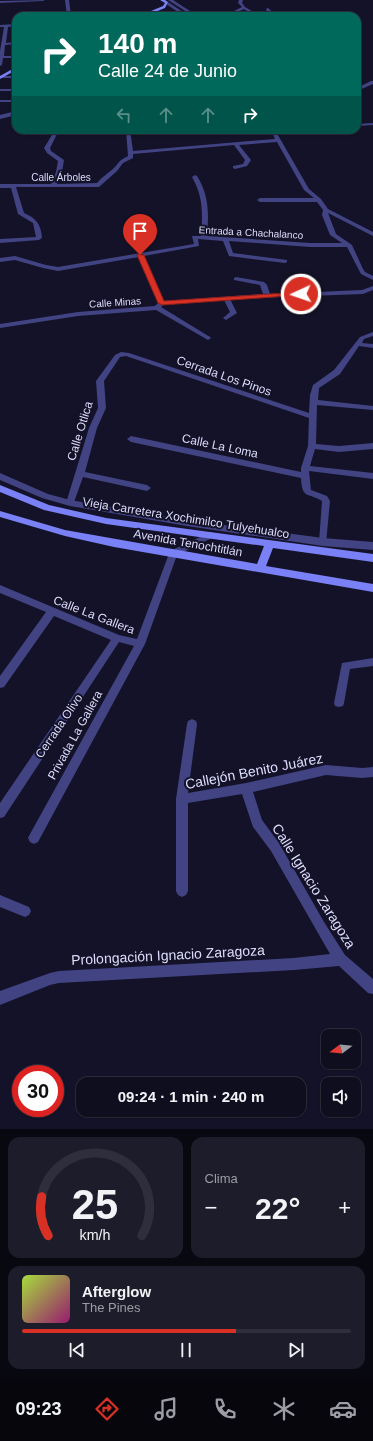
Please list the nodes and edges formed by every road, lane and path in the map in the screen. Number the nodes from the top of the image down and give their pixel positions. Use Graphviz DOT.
graph roads {
  1 [pos="43,0"];
  2 [pos="67,0"];
  3 [pos="162,0"];
  4 [pos="241,0"];
  5 [pos="26,1"];
  6 [pos="0,2"];
  7 [pos="168,2"];
  8 [pos="184,2"];
  9 [pos="26,6"];
  10 [pos="180,6"];
  11 [pos="244,8"];
  12 [pos="267,9"];
  13 [pos="68,12"];
  14 [pos="152,12"];
  15 [pos="186,12"];
  16 [pos="187,12"];
  17 [pos="234,12"];
  18 [pos="251,12"];
  19 [pos="270,12"];
  20 [pos="12,24"];
  21 [pos="0,26"];
  22 [pos="6,26"];
  23 [pos="12,43"];
  24 [pos="3,44"];
  25 [pos="0,57"];
  26 [pos="12,57"];
  27 [pos="0,65"];
  28 [pos="12,70"];
  29 [pos="1,77"];
  30 [pos="12,77"];
  31 [pos="373,82"];
  32 [pos="361,88"];
  33 [pos="0,90"];
  34 [pos="12,90"];
  35 [pos="0,101"];
  36 [pos="12,101"];
  37 [pos="12,114"];
  38 [pos="0,117"];
  39 [pos="373,124"];
  40 [pos="361,125"];
  41 [pos="54,134"];
  42 [pos="128,134"];
  43 [pos="276,134"];
  44 [pos="279,140"];
  45 [pos="236,144"];
  46 [pos="130,153"];
  47 [pos="235,167"];
  48 [pos="195,177"];
  49 [pos="0,186"];
  50 [pos="13,186"];
  51 [pos="53,186"];
  52 [pos="260,200"];
  53 [pos="319,200"];
  54 [pos="326,210"];
  55 [pos="373,234"];
  56 [pos="204,238"];
  57 [pos="225,239"];
  58 [pos="0,241"];
  59 [pos="346,245"];
  60 [pos="13,250"];
  61 [pos="140,255"];
  62 [pos="0,260"];
  63 [pos="285,261"];
  64 [pos="373,278"];
  65 [pos="236,279"];
  66 [pos="373,288"];
  67 [pos="267,295"];
  68 [pos="226,298"];
  69 [pos="159,306"];
  70 [pos="226,318"];
  71 [pos="1,325"];
  72 [pos="373,334"];
  73 [pos="208,338"];
  74 [pos="357,344"];
  75 [pos="373,346"];
  76 [pos="127,354"];
  77 [pos="314,402"];
  78 [pos="373,408"];
  79 [pos="314,417"];
  80 [pos="131,439"];
  81 [pos="312,446"];
  82 [pos="373,446"];
  83 [pos="305,472"];
  84 [pos="80,474"];
  85 [pos="0,476"];
  86 [pos="373,476"];
  87 [pos="0,488"];
  88 [pos="147,488"];
  89 [pos="70,503"];
  90 [pos="0,514"];
  91 [pos="211,535"];
  92 [pos="323,542"];
  93 [pos="270,544"];
  94 [pos="373,546"];
  95 [pos="173,553"];
  96 [pos="373,558"];
  97 [pos="260,568"];
  98 [pos="373,588"];
  99 [pos="0,589"];
  100 [pos="52,612"];
  101 [pos="117,638"];
  102 [pos="140,644"];
  103 [pos="373,662"];
  104 [pos="0,684"];
  105 [pos="339,703"];
  106 [pos="192,724"];
  107 [pos="373,772"];
  108 [pos="246,788"];
  109 [pos="182,799"];
  110 [pos="0,814"];
  111 [pos="34,838"];
  112 [pos="182,891"];
  113 [pos="0,902"];
  114 [pos="25,911"];
  115 [pos="341,959"];
  116 [pos="373,988"];
  117 [pos="0,998"];
  1 -- 5 [label="street"];
  2 -- 13 [label="street"];
  3 -- 7 [label="main road"];
  4 -- 11 [label="street"];
  5 -- 6 [label="street"];
  5 -- 9 [label="street"];
  7 -- 10 [label="street"];
  7 -- 14 [label="main road"];
  7 -- 15 [label="street"];
  8 -- 10 [label="street"];
  10 -- 16 [label="street"];
  11 -- 17 [label="street"];
  11 -- 18 [label="street"];
  12 -- 19 [label="street"];
  20 -- 22 [label="street"];
  21 -- 22 [label="street"];
  22 -- 24 [label="street"];
  23 -- 24 [label="street"];
  24 -- 25 [label="street"];
  25 -- 26 [label="street"];
  25 -- 27 [label="street"];
  28 -- 29 [label="main road"];
  29 -- 30 [label="street"];
  31 -- 32 [label="street"];
  33 -- 34 [label="street"];
  35 -- 36 [label="street"];
  37 -- 38 [label="street"];
  39 -- 40 [label="street"];
  41 -- 51 [label="street"];
  42 -- 46 [label="street"];
  43 -- 44 [label="street"];
  44 -- 45 [label="street"];
  44 -- 53 [label="street"];
  45 -- 46 [label="street"];
  45 -- 47 [label="street"];
  46 -- 51 [label="street, Calle Árboles"];
  48 -- 56 [label="street"];
  49 -- 50 [label="street, Calle Árboles"];
  50 -- 51 [label="street, Calle Árboles"];
  50 -- 60 [label="street"];
  52 -- 53 [label="street"];
  53 -- 54 [label="street"];
  54 -- 55 [label="street"];
  54 -- 59 [label="street"];
  56 -- 57 [label="street, Entrada a Chachalanco"];
  56 -- 61 [label="street, Entrada a Chachalanco"];
  57 -- 59 [label="street, Entrada a Chachalanco"];
  57 -- 63 [label="street"];
  58 -- 60 [label="street"];
  59 -- 64 [label="street"];
  60 -- 61 [label="street"];
  60 -- 62 [label="street"];
  61 -- 69 [label="street"];
  65 -- 67 [label="street"];
  66 -- 67 [label="street, Calle Minas"];
  67 -- 68 [label="street, Calle Minas"];
  68 -- 69 [label="street, Calle Minas"];
  68 -- 70 [label="street"];
  69 -- 71 [label="street, Calle Minas"];
  69 -- 73 [label="street"];
  72 -- 74 [label="street"];
  74 -- 75 [label="street"];
  74 -- 77 [label="street"];
  76 -- 79 [label="street, Cerrada Los Pinos"];
  76 -- 84 [label="street, Calle Otlica"];
  77 -- 78 [label="street"];
  77 -- 79 [label="street"];
  79 -- 81 [label="street"];
  80 -- 83 [label="street, Calle La Loma"];
  81 -- 82 [label="street"];
  81 -- 83 [label="street"];
  83 -- 86 [label="street, Calle La Loma"];
  83 -- 92 [label="street"];
  84 -- 88 [label="street"];
  84 -- 89 [label="street, Calle Otlica"];
  85 -- 89 [label="street"];
  87 -- 91 [label="main road, Vieja Carretera Xochimilco Tulyehualco"];
  89 -- 92 [label="street"];
  90 -- 95 [label="main road, Avenida Tenochtitlán"];
  91 -- 93 [label="main road, Vieja Carretera Xochimilco Tulyehualco"];
  91 -- 95 [label="street"];
  92 -- 94 [label="street"];
  93 -- 96 [label="main road, Vieja Carretera Xochimilco Tulyehualco"];
  93 -- 97 [label="main road"];
  95 -- 97 [label="main road, Avenida Tenochtitlán"];
  95 -- 102 [label="street, Calle La Gallera"];
  97 -- 98 [label="main road, Avenida Tenochtitlán"];
  99 -- 100 [label="street, Calle La Gallera"];
  100 -- 101 [label="street, Calle La Gallera"];
  100 -- 104 [label="street"];
  101 -- 102 [label="street, Calle La Gallera"];
  101 -- 110 [label="street, Cerrada Olivo"];
  102 -- 111 [label="street, Privada La Gallera"];
  103 -- 105 [label="street"];
  106 -- 109 [label="street"];
  107 -- 108 [label="street, Callejón Benito Juárez"];
  108 -- 109 [label="street, Callejón Benito Juárez"];
  108 -- 115 [label="street, Calle Ignacio Zaragoza"];
  109 -- 112 [label="street, Callejón Benito Juárez"];
  113 -- 114 [label="street"];
  115 -- 116 [label="street, Calle Ignacio Zaragoza"];
  115 -- 117 [label="street, Prolongación Ignacio Zaragoza"];
}
